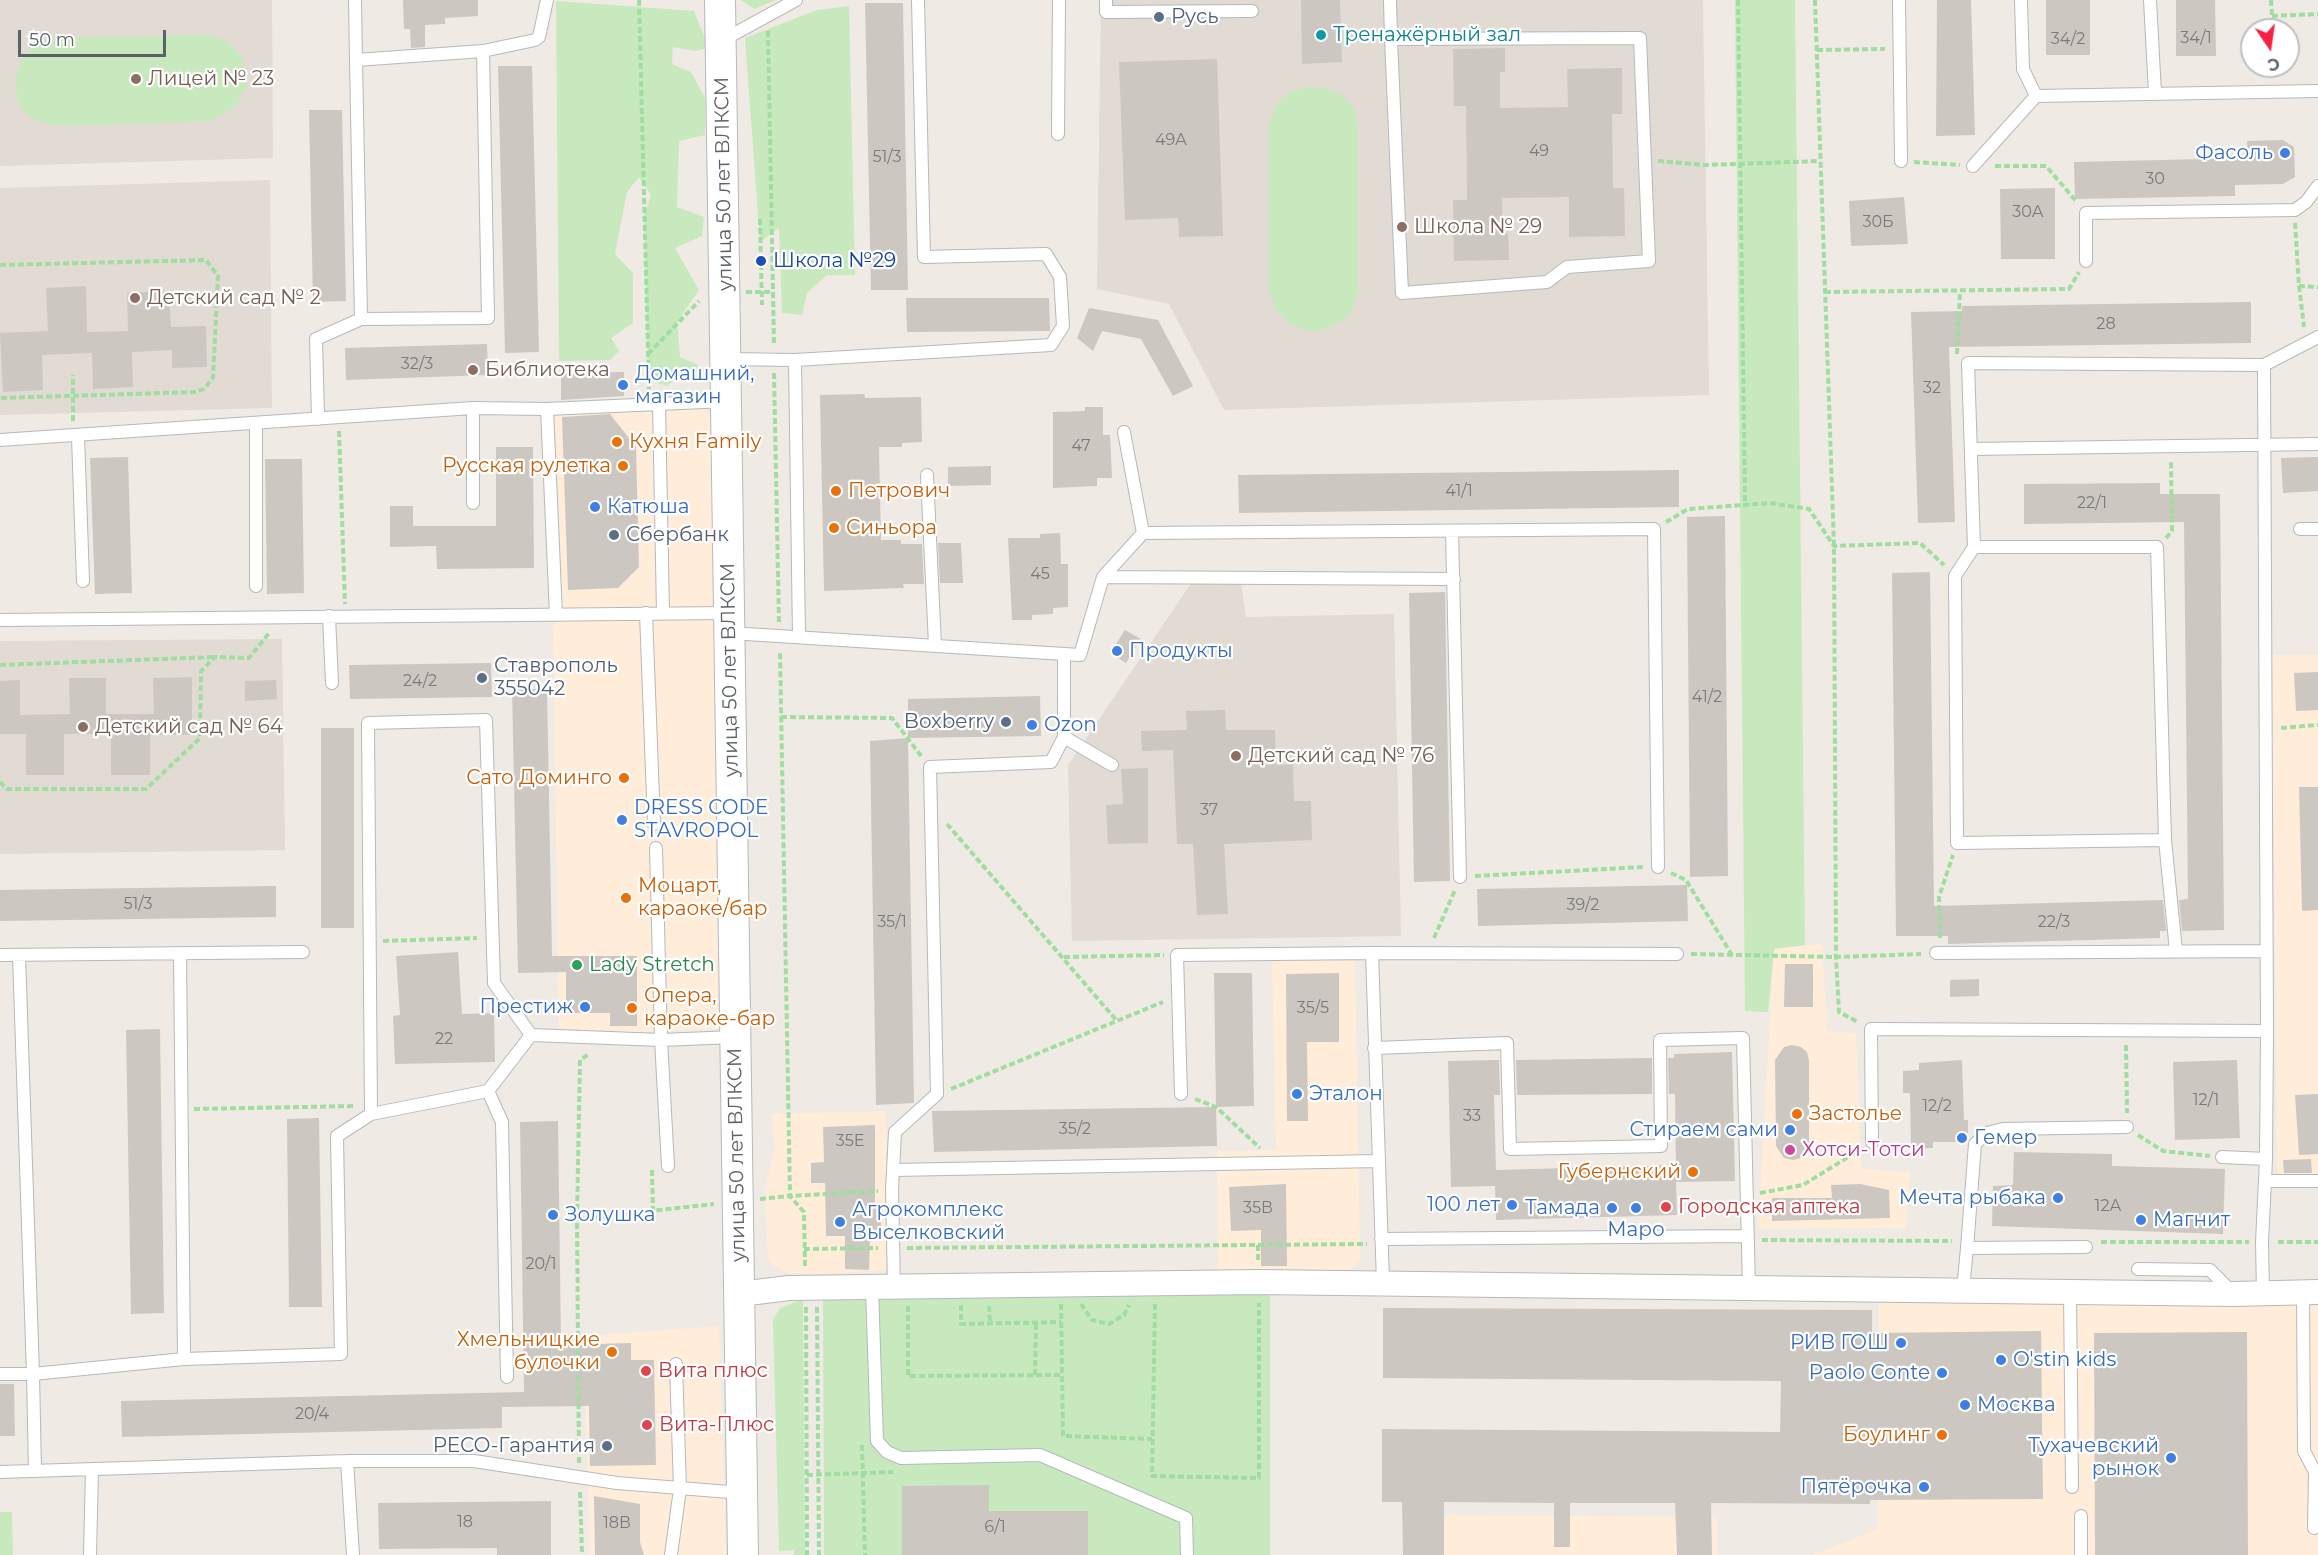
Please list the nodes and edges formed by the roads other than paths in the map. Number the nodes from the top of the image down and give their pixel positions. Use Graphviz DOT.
graph roads {
  1 [pos="355,0"];
  2 [pos="547,0"];
  3 [pos="720,0"];
  4 [pos="796,0"];
  5 [pos="918,0"];
  6 [pos="1059,0"];
  7 [pos="1106,0"];
  8 [pos="1389,0"];
  9 [pos="1899,0"];
  10 [pos="2021,0"];
  11 [pos="2150,0"];
  12 [pos="1252,12"];
  13 [pos="1391,39"];
  14 [pos="722,40"];
  15 [pos="483,51"];
  16 [pos="356,60"];
  17 [pos="2318,91"];
  18 [pos="2155,93"];
  19 [pos="2036,96"];
  20 [pos="1058,134"];
  21 [pos="1901,161"];
  22 [pos="1972,166"];
  23 [pos="2318,186"];
  24 [pos="2086,261"];
  25 [pos="361,319"];
  26 [pos="2318,337"];
  27 [pos="726,359"];
  28 [pos="795,360"];
  29 [pos="2264,365"];
  30 [pos="728,401"];
  31 [pos="654,404"];
  32 [pos="473,408"];
  33 [pos="547,409"];
  34 [pos="318,419"];
  35 [pos="256,424"];
  36 [pos="1124,432"];
  37 [pos="75,437"];
  38 [pos="0,440"];
  39 [pos="2318,444"];
  40 [pos="2266,445"];
  41 [pos="1971,449"];
  42 [pos="927,475"];
  43 [pos="472,503"];
  44 [pos="2318,529"];
  45 [pos="2300,530"];
  46 [pos="1452,531"];
  47 [pos="1143,532"];
  48 [pos="1974,547"];
  49 [pos="1103,577"];
  50 [pos="1454,579"];
  51 [pos="83,581"];
  52 [pos="256,586"];
  53 [pos="646,613"];
  54 [pos="663,613"];
  55 [pos="556,615"];
  56 [pos="329,616"];
  57 [pos="0,620"];
  58 [pos="729,623"];
  59 [pos="799,637"];
  60 [pos="935,645"];
  61 [pos="1064,654"];
  62 [pos="332,683"];
  63 [pos="1064,737"];
  64 [pos="1112,765"];
  65 [pos="654,824"];
  66 [pos="2165,840"];
  67 [pos="657,848"];
  68 [pos="1658,867"];
  69 [pos="1460,877"];
  70 [pos="2176,951"];
  71 [pos="2266,951"];
  72 [pos="303,952"];
  73 [pos="180,953"];
  74 [pos="1372,953"];
  75 [pos="1938,953"];
  76 [pos="1677,954"];
  77 [pos="0,955"];
  78 [pos="19,955"];
  79 [pos="2267,1031"];
  80 [pos="531,1035"];
  81 [pos="734,1037"];
  82 [pos="661,1040"];
  83 [pos="1374,1048"];
  84 [pos="488,1090"];
  85 [pos="1180,1094"];
  86 [pos="371,1110"];
  87 [pos="2127,1127"];
  88 [pos="1872,1142"];
  89 [pos="2222,1157"];
  90 [pos="2266,1159"];
  91 [pos="1379,1161"];
  92 [pos="668,1166"];
  93 [pos="893,1170"];
  94 [pos="2265,1181"];
  95 [pos="2318,1181"];
  96 [pos="1748,1236"];
  97 [pos="1382,1239"];
  98 [pos="2086,1247"];
  99 [pos="1967,1248"];
  100 [pos="2138,1269"];
  101 [pos="1383,1284"];
  102 [pos="1749,1288"];
  103 [pos="1963,1290"];
  104 [pos="2070,1291"];
  105 [pos="2311,1292"];
  106 [pos="2263,1293"];
  107 [pos="740,1294"];
  108 [pos="892,1294"];
  109 [pos="2234,1294"];
  110 [pos="183,1359"];
  111 [pos="676,1364"];
  112 [pos="0,1374"];
  113 [pos="33,1374"];
  114 [pos="507,1377"];
  115 [pos="347,1461"];
  116 [pos="93,1469"];
  117 [pos="35,1471"];
  118 [pos="0,1472"];
  119 [pos="2072,1487"];
  120 [pos="680,1489"];
  121 [pos="742,1493"];
  122 [pos="2081,1516"];
  123 [pos="2314,1528"];
  124 [pos="90,1555"];
  125 [pos="353,1555"];
  126 [pos="671,1555"];
  127 [pos="743,1555"];
  128 [pos="1187,1555"];
  129 [pos="2081,1555"];
  1 -- 16 [label="lane"];
  2 -- 15 [label="lane"];
  3 -- 14 [label="street, улица 50 лет ВЛКСМ"];
  4 -- 14 [label="lane"];
  5 -- 28 [label="lane"];
  6 -- 20 [label="lane"];
  7 -- 12 [label="lane"];
  8 -- 13 [label="lane"];
  9 -- 21 [label="lane"];
  10 -- 19 [label="lane"];
  11 -- 18 [label="lane"];
  13 -- 13 [label="lane"];
  14 -- 27 [label="street, улица 50 лет ВЛКСМ"];
  15 -- 16 [label="lane"];
  15 -- 25 [label="lane"];
  16 -- 25 [label="lane"];
  17 -- 18 [label="lane"];
  18 -- 19 [label="lane"];
  19 -- 22 [label="lane"];
  23 -- 24 [label="lane"];
  25 -- 34 [label="lane"];
  26 -- 29 [label="lane"];
  27 -- 28 [label="lane"];
  27 -- 30 [label="street, улица 50 лет ВЛКСМ"];
  28 -- 59 [label="lane"];
  29 -- 40 [label="lane"];
  29 -- 41 [label="lane"];
  30 -- 31 [label="lane"];
  30 -- 58 [label="street, улица 50 лет ВЛКСМ"];
  31 -- 33 [label="lane"];
  31 -- 54 [label="lane"];
  32 -- 33 [label="lane"];
  32 -- 34 [label="lane"];
  32 -- 43 [label="lane"];
  33 -- 55 [label="lane"];
  34 -- 35 [label="lane"];
  35 -- 37 [label="lane"];
  35 -- 52 [label="lane"];
  36 -- 47 [label="lane"];
  37 -- 38 [label="lane"];
  37 -- 51 [label="lane"];
  39 -- 40 [label="lane"];
  40 -- 41 [label="lane"];
  40 -- 71 [label="lane"];
  41 -- 48 [label="lane"];
  42 -- 60 [label="lane"];
  44 -- 45 [label="lane"];
  46 -- 47 [label="lane"];
  46 -- 50 [label="lane"];
  46 -- 68 [label="lane"];
  47 -- 49 [label="lane"];
  48 -- 66 [label="lane"];
  48 -- 66 [label="lane"];
  49 -- 50 [label="lane"];
  49 -- 61 [label="lane"];
  50 -- 69 [label="lane"];
  53 -- 54 [label="lane"];
  53 -- 55 [label="lane"];
  53 -- 65 [label="lane"];
  54 -- 58 [label="lane"];
  55 -- 56 [label="lane"];
  56 -- 57 [label="lane"];
  56 -- 62 [label="lane"];
  58 -- 59 [label="lane"];
  58 -- 81 [label="street, улица 50 лет ВЛКСМ"];
  59 -- 60 [label="lane"];
  60 -- 61 [label="lane"];
  61 -- 63 [label="lane"];
  63 -- 64 [label="lane"];
  63 -- 93 [label="lane"];
  66 -- 70 [label="lane"];
  67 -- 82 [label="lane"];
  70 -- 71 [label="lane"];
  70 -- 75 [label="lane"];
  71 -- 79 [label="lane"];
  72 -- 73 [label="lane"];
  73 -- 78 [label="lane"];
  73 -- 110 [label="lane"];
  74 -- 76 [label="lane"];
  74 -- 83 [label="lane"];
  74 -- 85 [label="lane"];
  77 -- 78 [label="lane"];
  78 -- 113 [label="lane"];
  79 -- 88 [label="lane"];
  79 -- 90 [label="lane"];
  80 -- 82 [label="lane"];
  80 -- 84 [label="lane"];
  80 -- 86 [label="lane"];
  81 -- 82 [label="lane"];
  81 -- 107 [label="street, улица 50 лет ВЛКСМ"];
  82 -- 92 [label="lane"];
  83 -- 91 [label="lane"];
  83 -- 96 [label="lane"];
  84 -- 86 [label="lane"];
  84 -- 114 [label="lane"];
  86 -- 110 [label="lane"];
  87 -- 99 [label="lane"];
  89 -- 90 [label="lane"];
  90 -- 94 [label="lane"];
  91 -- 93 [label="lane"];
  91 -- 97 [label="lane"];
  93 -- 108 [label="lane"];
  94 -- 95 [label="lane"];
  94 -- 106 [label="lane"];
  96 -- 97 [label="lane"];
  96 -- 102 [label="lane"];
  97 -- 101 [label="lane"];
  98 -- 99 [label="lane"];
  99 -- 103 [label="lane"];
  100 -- 109 [label="lane"];
  101 -- 102 [label="street"];
  101 -- 108 [label="street"];
  102 -- 103 [label="street"];
  103 -- 104 [label="street"];
  104 -- 109 [label="street"];
  104 -- 119 [label="lane"];
  105 -- 106 [label="street"];
  105 -- 123 [label="lane"];
  106 -- 109 [label="street"];
  107 -- 108 [label="street"];
  107 -- 121 [label="street, улица 50 лет ВЛКСМ"];
  108 -- 128 [label="lane"];
  110 -- 113 [label="lane"];
  111 -- 120 [label="lane"];
  112 -- 113 [label="lane"];
  113 -- 117 [label="lane"];
  115 -- 116 [label="lane"];
  115 -- 120 [label="lane"];
  115 -- 125 [label="lane"];
  116 -- 117 [label="lane"];
  116 -- 124 [label="lane"];
  117 -- 118 [label="lane"];
  120 -- 121 [label="lane"];
  120 -- 126 [label="lane"];
  121 -- 127 [label="street, улица 50 лет ВЛКСМ"];
  122 -- 129 [label="lane"];
}
